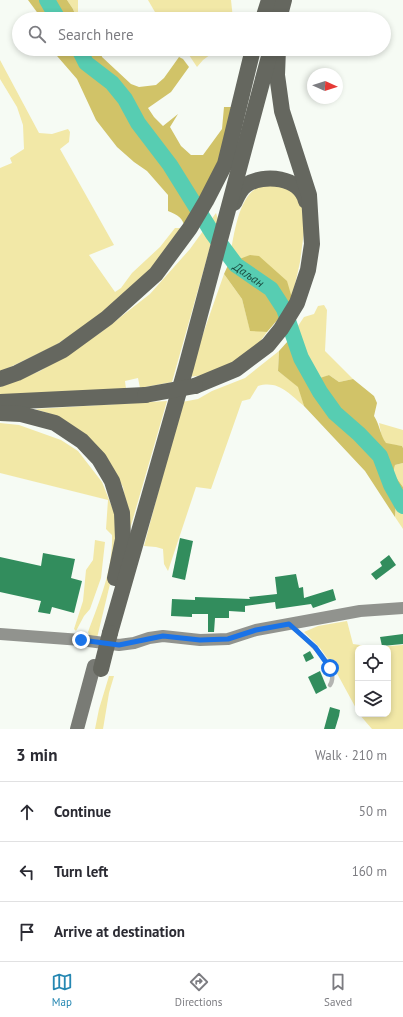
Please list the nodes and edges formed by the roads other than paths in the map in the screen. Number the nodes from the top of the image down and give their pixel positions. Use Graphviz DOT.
graph roads {
  1 [pos="269,0"];
  2 [pos="274,0"];
  3 [pos="284,0"];
  4 [pos="291,0"];
  5 [pos="265,12"];
  6 [pos="271,12"];
  7 [pos="281,12"];
  8 [pos="288,12"];
  9 [pos="251,56"];
  10 [pos="258,56"];
  11 [pos="269,56"];
  12 [pos="278,56"];
  13 [pos="311,221"];
  14 [pos="223,224"];
  15 [pos="213,262"];
  16 [pos="0,380"];
  17 [pos="81,399"];
  18 [pos="0,402"];
  19 [pos="0,408"];
  20 [pos="0,413"];
  21 [pos="403,608"];
  22 [pos="289,624"];
  23 [pos="105,632"];
  24 [pos="0,634"];
  25 [pos="97,668"];
  26 [pos="330,685"];
  27 [pos="78,729"];
  28 [pos="88,729"];
  1 -- 5 [label="highway"];
  2 -- 6 [label="highway"];
  3 -- 7 [label="highway"];
  4 -- 8 [label="highway"];
  9 -- 16 [label="highway"];
  10 -- 14 [label="highway"];
  11 -- 14 [label="highway"];
  12 -- 13 [label="highway"];
  13 -- 14 [label="highway"];
  13 -- 17 [label="highway, bridge"];
  14 -- 15 [label="highway"];
  15 -- 23 [label="highway"];
  15 -- 23 [label="highway"];
  17 -- 18 [label="highway"];
  17 -- 19 [label="highway"];
  20 -- 23 [label="highway"];
  21 -- 22 [label="street"];
  22 -- 24 [label="street"];
  22 -- 26 [label="lane"];
  23 -- 25 [label="highway, bridge"];
  25 -- 27 [label="main road"];
  25 -- 28 [label="main road"];
}
